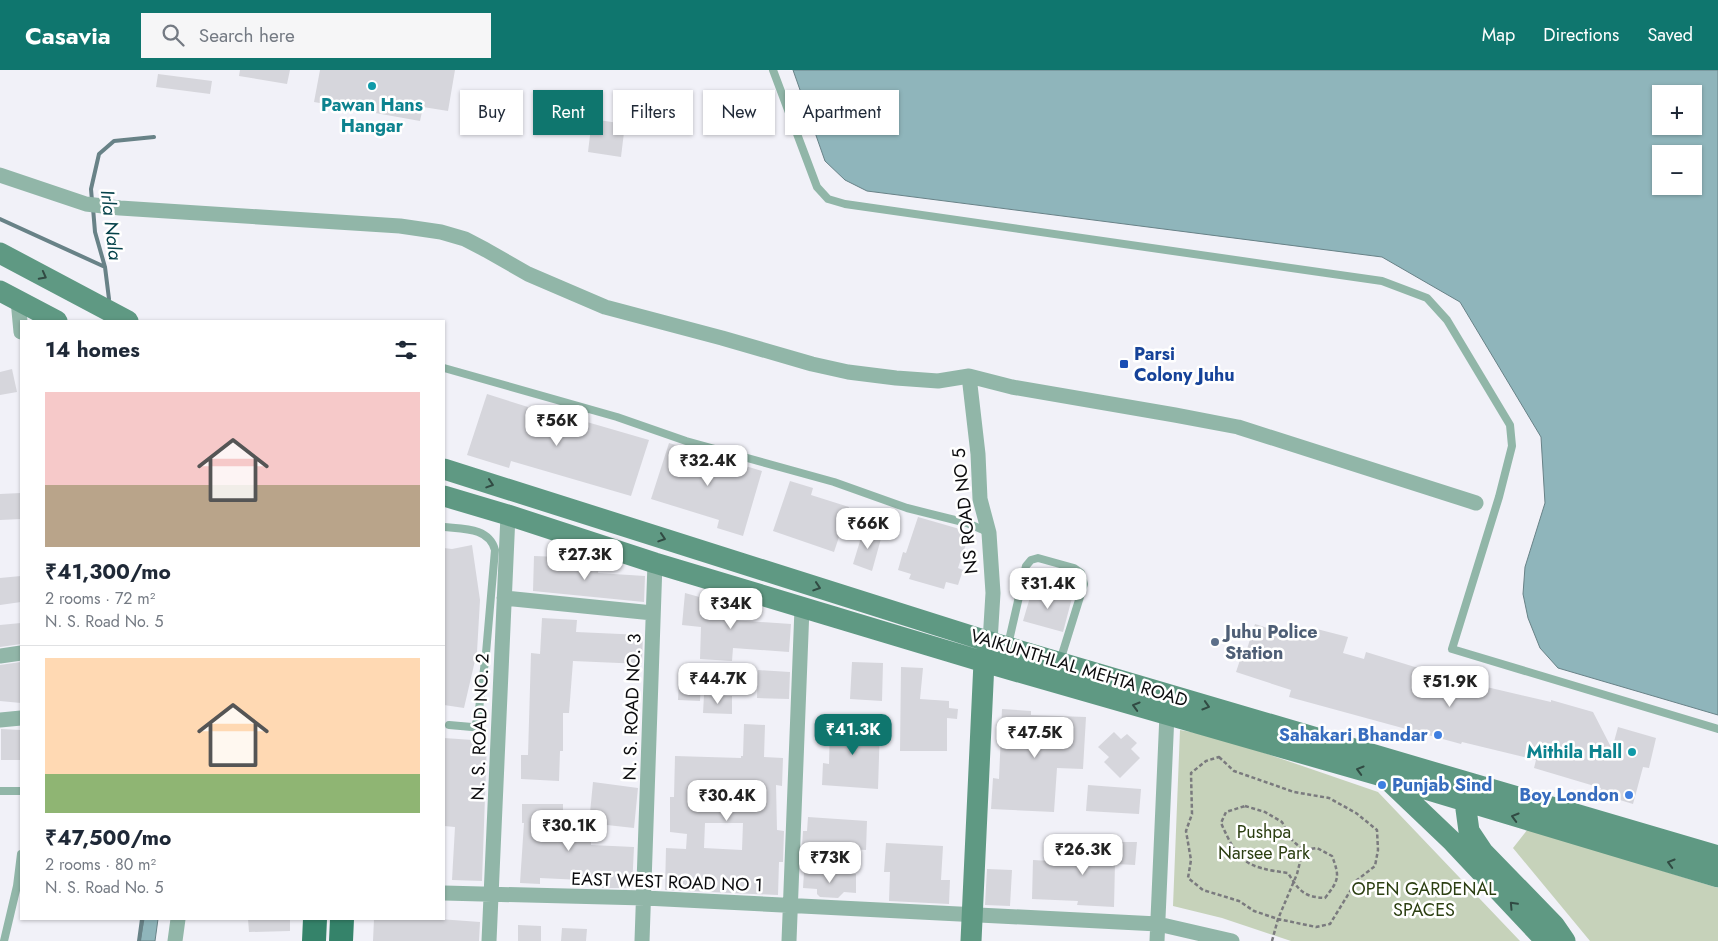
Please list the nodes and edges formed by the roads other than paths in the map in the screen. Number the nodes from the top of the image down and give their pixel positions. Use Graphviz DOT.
graph roads {
  1 [pos="773,70"];
  2 [pos="0,175"];
  3 [pos="0,253"];
  4 [pos="9,295"];
  5 [pos="54,320"];
  6 [pos="126,320"];
  7 [pos="20,329"];
  8 [pos="445,368"];
  9 [pos="969,376"];
  10 [pos="445,469"];
  11 [pos="445,496"];
  12 [pos="1476,503"];
  13 [pos="508,514"];
  14 [pos="445,527"];
  15 [pos="989,533"];
  16 [pos="496,558"];
  17 [pos="655,563"];
  18 [pos="504,598"];
  19 [pos="802,608"];
  20 [pos="653,613"];
  21 [pos="999,644"];
  22 [pos="20,654"];
  23 [pos="0,656"];
  24 [pos="984,662"];
  25 [pos="1060,662"];
  26 [pos="491,689"];
  27 [pos="1170,705"];
  28 [pos="20,718"];
  29 [pos="0,720"];
  30 [pos="449,725"];
  31 [pos="1718,729"];
  32 [pos="1385,777"];
  33 [pos="0,791"];
  34 [pos="20,791"];
  35 [pos="1465,802"];
  36 [pos="1461,836"];
  37 [pos="1718,856"];
  38 [pos="20,870"];
  39 [pos="1718,877"];
  40 [pos="19,887"];
  41 [pos="445,892"];
  42 [pos="492,894"];
  43 [pos="645,898"];
  44 [pos="790,906"];
  45 [pos="972,915"];
  46 [pos="178,920"];
  47 [pos="315,920"];
  48 [pos="342,920"];
  49 [pos="1158,924"];
  50 [pos="4,941"];
  51 [pos="175,941"];
  52 [pos="314,941"];
  53 [pos="341,941"];
  54 [pos="489,941"];
  55 [pos="642,941"];
  56 [pos="789,941"];
  57 [pos="971,941"];
  58 [pos="1157,941"];
  59 [pos="1232,941"];
  60 [pos="1546,941"];
  61 [pos="1565,941"];
  1 -- 31 [label="lane"];
  2 -- 9 [label="street"];
  3 -- 6 [label="main road, one-way"];
  4 -- 5 [label="main road"];
  4 -- 7 [label="street"];
  8 -- 15 [label="lane"];
  9 -- 12 [label="street"];
  9 -- 15 [label="street, NS ROAD NO 5"];
  10 -- 21 [label="main road, VAIKUNTHLAL MEHTA ROAD, one-way"];
  11 -- 13 [label="main road, VAIKUNTHLAL MEHTA ROAD"];
  13 -- 16 [label="street, N. S. ROAD NO. 2"];
  13 -- 17 [label="main road, VAIKUNTHLAL MEHTA ROAD"];
  14 -- 16 [label="lane"];
  15 -- 21 [label="street, NS ROAD NO 5"];
  16 -- 18 [label="street, N. S. ROAD NO. 2"];
  16 -- 26 [label="lane"];
  17 -- 19 [label="main road, VAIKUNTHLAL MEHTA ROAD"];
  17 -- 20 [label="street, N. S. ROAD NO. 3"];
  18 -- 20 [label="street"];
  18 -- 26 [label="street, N. S. ROAD NO. 2"];
  19 -- 24 [label="main road, VAIKUNTHLAL MEHTA ROAD"];
  19 -- 44 [label="street"];
  20 -- 43 [label="street, N. S. ROAD NO. 3"];
  21 -- 24 [label="main road"];
  21 -- 25 [label="main road, VAIKUNTHLAL MEHTA ROAD"];
  21 -- 25 [label="lane"];
  22 -- 23 [label="street"];
  27 -- 24 [label="main road, VAIKUNTHLAL MEHTA ROAD, one-way"];
  24 -- 45 [label="main road"];
  25 -- 27 [label="main road, VAIKUNTHLAL MEHTA ROAD"];
  26 -- 30 [label="lane"];
  26 -- 42 [label="street, N. S. ROAD NO. 2"];
  32 -- 27 [label="main road, VAIKUNTHLAL MEHTA ROAD, one-way"];
  27 -- 37 [label="main road, VAIKUNTHLAL MEHTA ROAD, one-way"];
  27 -- 49 [label="street"];
  28 -- 29 [label="street"];
  32 -- 35 [label="main road, VAIKUNTHLAL MEHTA ROAD"];
  32 -- 36 [label="main road"];
  33 -- 34 [label="lane"];
  35 -- 36 [label="main road"];
  39 -- 35 [label="main road, VAIKUNTHLAL MEHTA ROAD, one-way"];
  60 -- 36 [label="main road, one-way"];
  36 -- 61 [label="main road"];
  38 -- 40 [label="lane"];
  40 -- 50 [label="lane"];
  41 -- 42 [label="street, EAST WEST ROAD NO 1"];
  42 -- 43 [label="street, EAST WEST ROAD NO 1"];
  42 -- 54 [label="street, N. S. ROAD NO. 2"];
  43 -- 44 [label="street, EAST WEST ROAD NO 1"];
  43 -- 55 [label="street, N. S. ROAD NO. 3"];
  44 -- 45 [label="street, EAST WEST ROAD NO 1"];
  44 -- 56 [label="street"];
  45 -- 49 [label="street, EAST WEST ROAD NO 1"];
  45 -- 57 [label="main road"];
  46 -- 51 [label="street"];
  47 -- 52 [label="main road"];
  48 -- 53 [label="main road"];
  49 -- 58 [label="street"];
  49 -- 59 [label="street, EAST WEST ROAD NO 1"];
}
